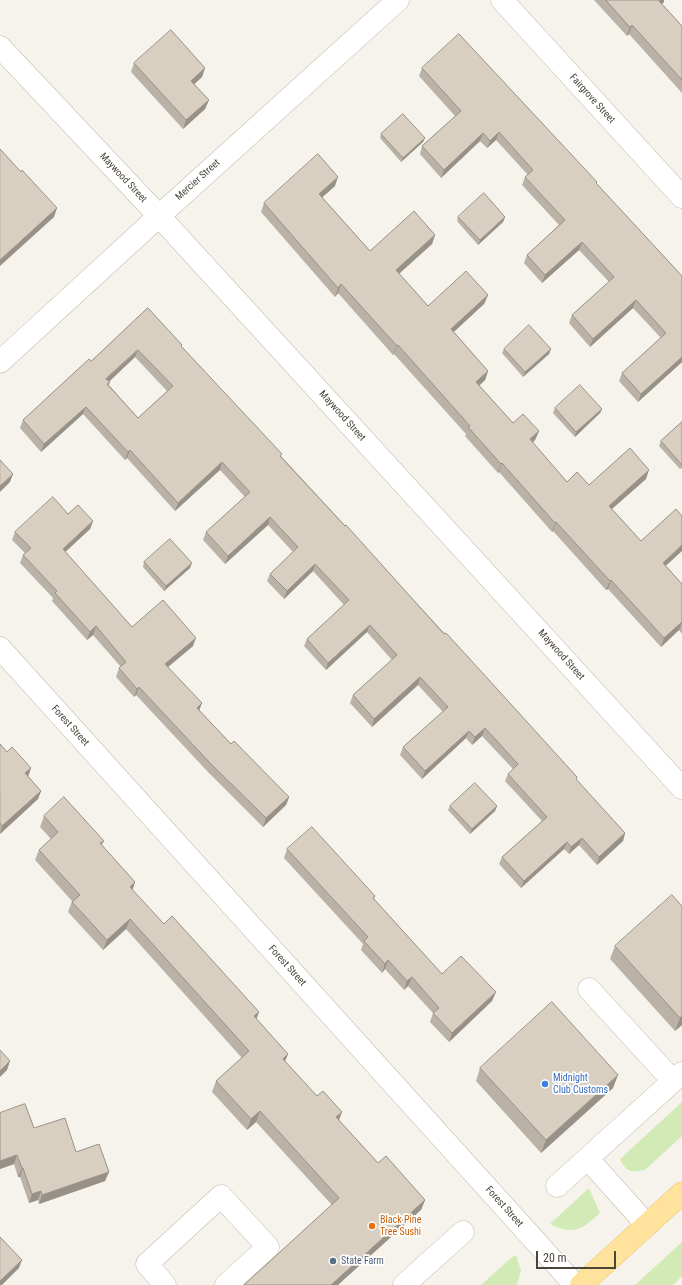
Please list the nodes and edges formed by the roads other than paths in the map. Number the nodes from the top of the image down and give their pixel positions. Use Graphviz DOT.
graph roads {
  1 [pos="398,0"];
  2 [pos="502,0"];
  3 [pos="0,47"];
  4 [pos="682,197"];
  5 [pos="159,216"];
  6 [pos="0,362"];
  7 [pos="0,648"];
  8 [pos="682,788"];
  9 [pos="589,989"];
  10 [pos="678,1077"];
  11 [pos="588,1159"];
  12 [pos="557,1186"];
  13 [pos="682,1193"];
  14 [pos="647,1225"];
  15 [pos="463,1232"];
  16 [pos="413,1282"];
  17 [pos="165,1285"];
  18 [pos="226,1285"];
  19 [pos="574,1285"];
  20 [pos="581,1285"];
  1 -- 5 [label="street, Mercier Street"];
  2 -- 4 [label="street, Fairgrove Street"];
  3 -- 5 [label="street, Maywood Street"];
  5 -- 6 [label="street, Mercier Street"];
  5 -- 8 [label="street, Maywood Street"];
  7 -- 19 [label="street, Forest Street"];
  9 -- 10 [label="street"];
  10 -- 11 [label="street"];
  11 -- 12 [label="street"];
  11 -- 14 [label="street"];
  13 -- 14 [label="main road"];
  14 -- 20 [label="main road"];
  15 -- 16 [label="street"];
  17 -- 18 [label="street"];
}
